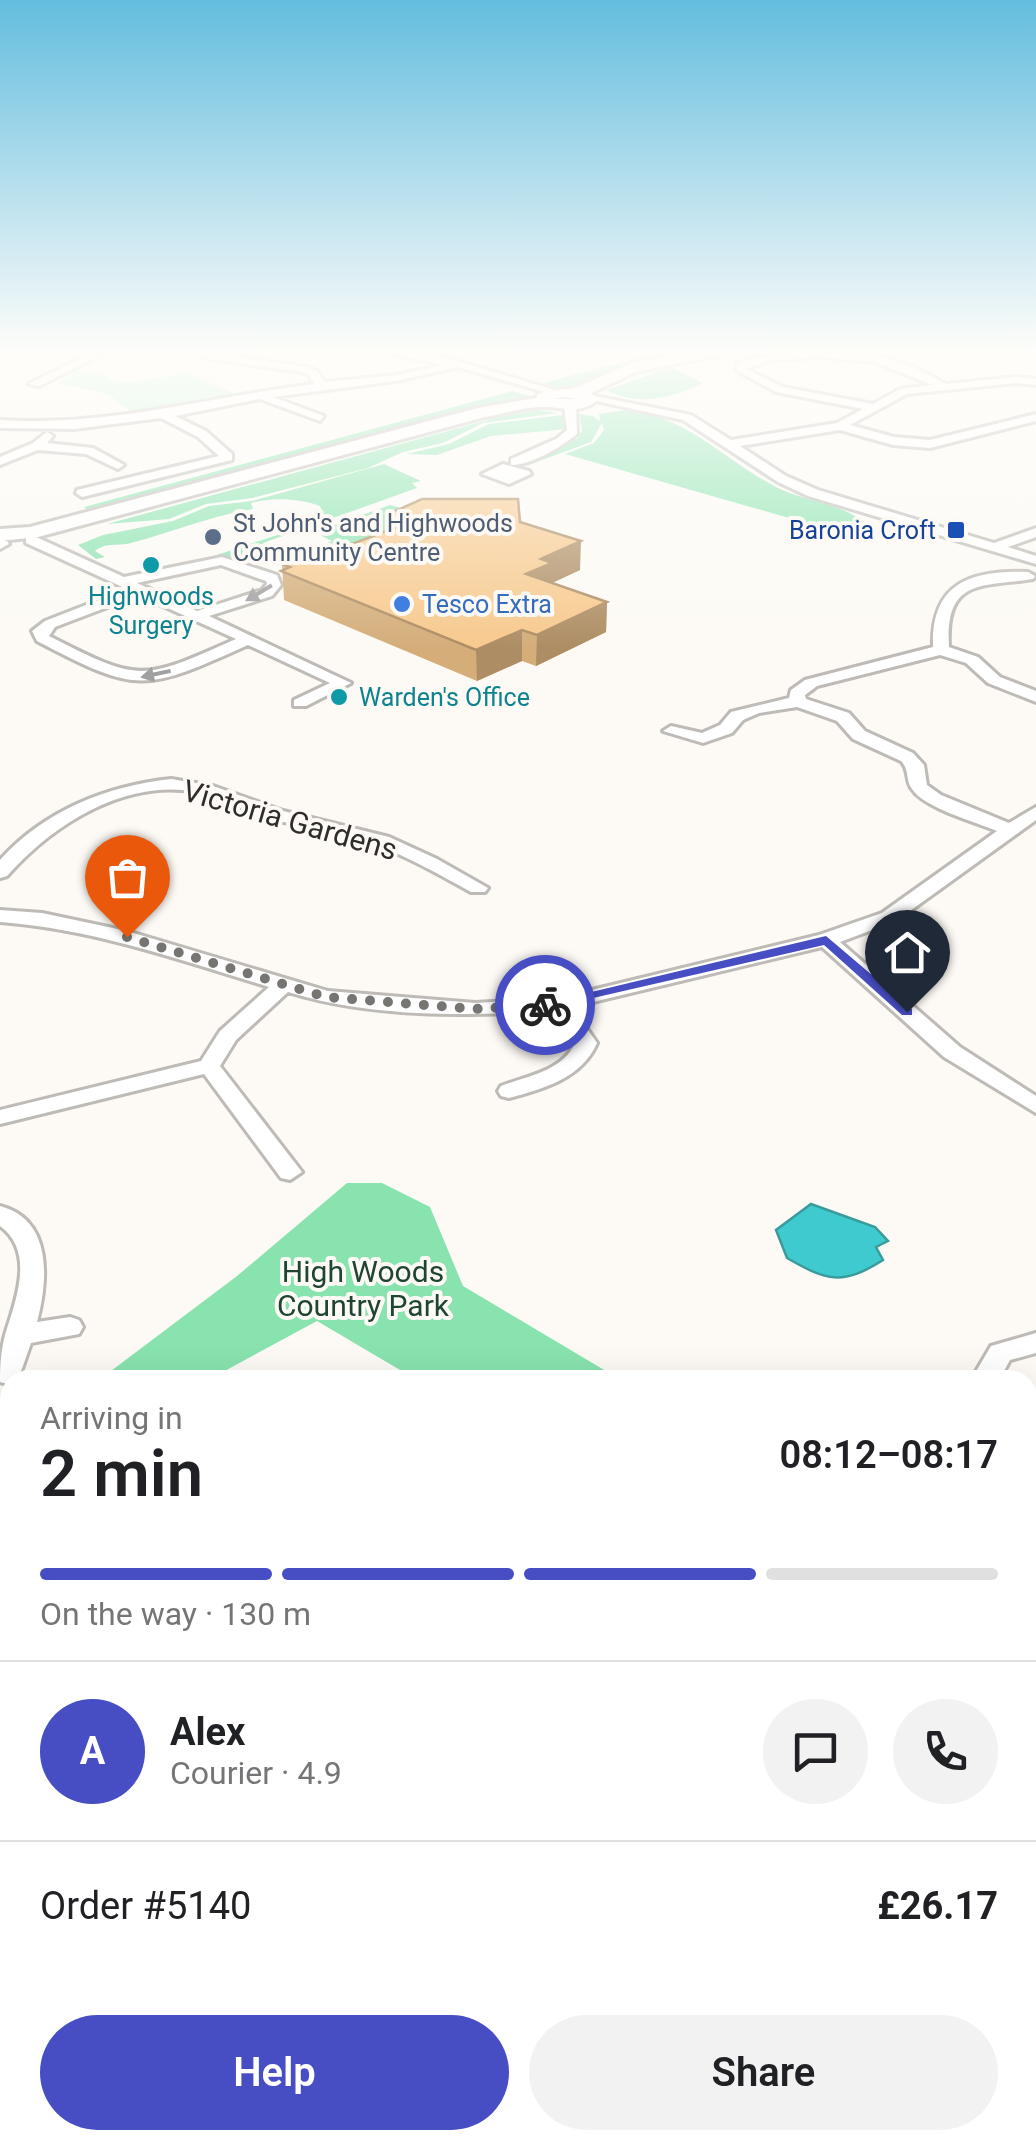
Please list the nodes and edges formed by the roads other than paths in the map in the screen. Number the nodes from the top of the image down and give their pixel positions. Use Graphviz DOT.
graph roads {
  1 [pos="31,448"];
  2 [pos="57,448"];
  3 [pos="218,448"];
  4 [pos="350,448"];
  5 [pos="548,448"];
  6 [pos="736,448"];
  7 [pos="0,461"];
  8 [pos="118,465"];
  9 [pos="499,468"];
  10 [pos="82,493"];
  11 [pos="1036,532"];
  12 [pos="13,540"];
  13 [pos="996,547"];
  14 [pos="1032,568"];
  15 [pos="121,582"];
  16 [pos="138,590"];
  17 [pos="195,616"];
  18 [pos="247,640"];
  19 [pos="941,650"];
  20 [pos="1036,697"];
  21 [pos="798,702"];
  22 [pos="300,703"];
  23 [pos="672,730"];
  24 [pos="1036,812"];
  25 [pos="1010,830"];
  26 [pos="0,872"];
  27 [pos="478,888"];
  28 [pos="0,916"];
  29 [pos="826,940"];
  30 [pos="282,986"];
  31 [pos="559,1004"];
  32 [pos="209,1066"];
  33 [pos="509,1091"];
  34 [pos="1036,1106"];
  35 [pos="0,1117"];
  36 [pos="290,1172"];
  37 [pos="0,1214"];
  38 [pos="70,1327"];
  39 [pos="18,1335"];
  40 [pos="1036,1343"];
  41 [pos="9,1370"];
  42 [pos="990,1370"];
  1 -- 7 [label="street"];
  2 -- 8 [label="street"];
  3 -- 10 [label="street"];
  4 -- 12 [label="street"];
  5 -- 9 [label="street"];
  6 -- 13 [label="street"];
  11 -- 13 [label="street"];
  12 -- 15 [label="street"];
  13 -- 14 [label="street"];
  14 -- 19 [label="street"];
  15 -- 16 [label="street"];
  15 -- 17 [label="street, one-way"];
  16 -- 17 [label="street"];
  18 -- 16 [label="street, one-way"];
  17 -- 18 [label="street"];
  18 -- 22 [label="street"];
  19 -- 20 [label="street"];
  19 -- 21 [label="street"];
  21 -- 23 [label="street"];
  21 -- 25 [label="street"];
  24 -- 25 [label="street"];
  25 -- 29 [label="street"];
  26 -- 27 [label="street, Victoria Gardens"];
  28 -- 30 [label="street"];
  29 -- 31 [label="street"];
  29 -- 34 [label="street"];
  30 -- 31 [label="street"];
  30 -- 32 [label="street"];
  31 -- 33 [label="street"];
  32 -- 35 [label="street"];
  32 -- 36 [label="street"];
  37 -- 39 [label="street"];
  38 -- 39 [label="street"];
  39 -- 41 [label="street"];
  40 -- 42 [label="street"];
}
